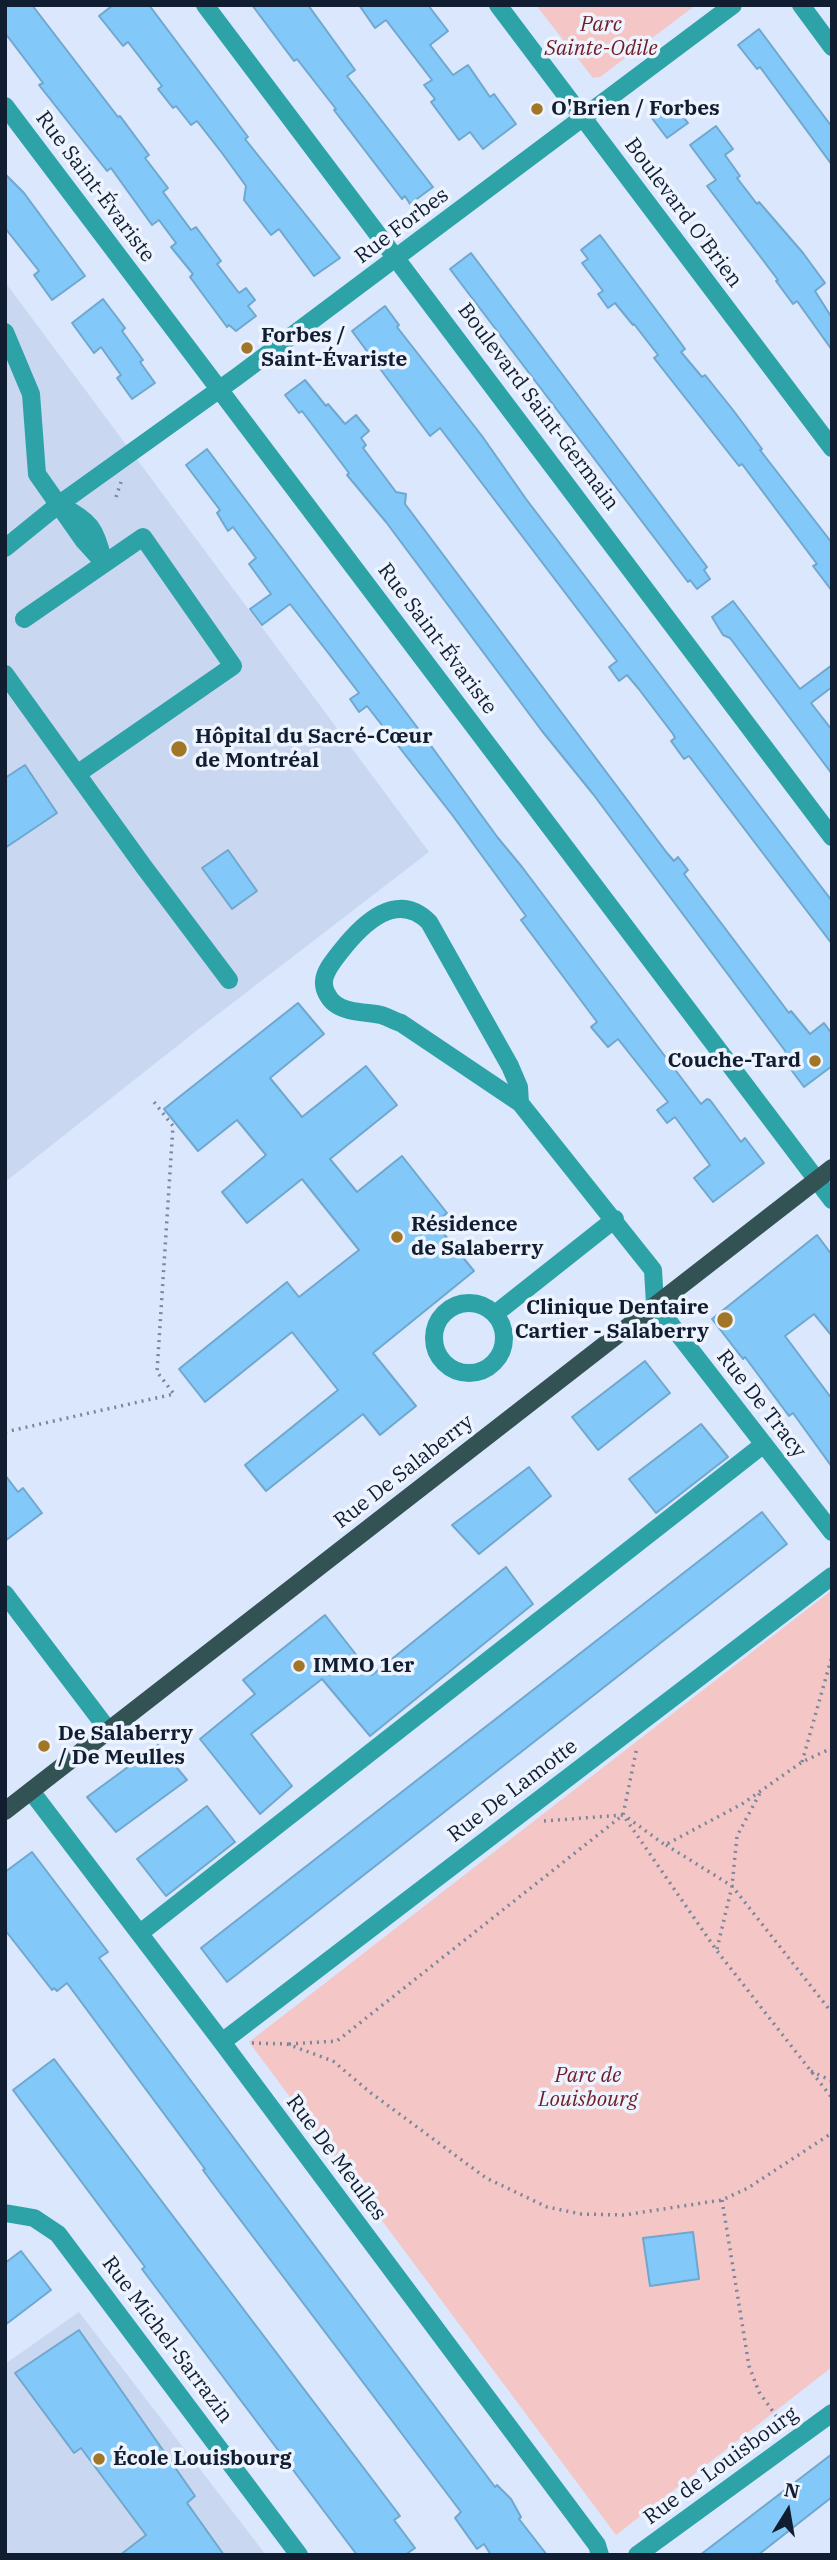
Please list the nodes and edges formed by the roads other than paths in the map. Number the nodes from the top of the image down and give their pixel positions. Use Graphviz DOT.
graph roads {
  1 [pos="205,5"];
  2 [pos="498,5"];
  3 [pos="733,5"];
  4 [pos="801,5"];
  5 [pos="829,36"];
  6 [pos="5,106"];
  7 [pos="584,119"];
  8 [pos="398,258"];
  9 [pos="5,332"];
  10 [pos="220,389"];
  11 [pos="832,448"];
  12 [pos="58,505"];
  13 [pos="5,548"];
  14 [pos="104,563"];
  15 [pos="24,619"];
  16 [pos="5,674"];
  17 [pos="76,774"];
  18 [pos="832,837"];
  19 [pos="229,980"];
  20 [pos="520,1102"];
  21 [pos="832,1168"];
  22 [pos="816,1180"];
  23 [pos="832,1200"];
  24 [pos="615,1219"];
  25 [pos="655,1304"];
  26 [pos="495,1314"];
  27 [pos="764,1444"];
  28 [pos="832,1532"];
  29 [pos="832,1576"];
  30 [pos="5,1594"];
  31 [pos="109,1731"];
  32 [pos="31,1791"];
  33 [pos="5,1811"];
  34 [pos="140,1933"];
  35 [pos="222,2042"];
  36 [pos="5,2213"];
  37 [pos="832,2413"];
  38 [pos="299,2555"];
  39 [pos="600,2555"];
  40 [pos="637,2555"];
  1 -- 8 [label="street, Boulevard Saint-Germain"];
  2 -- 7 [label="street, Boulevard O'Brien"];
  3 -- 7 [label="street, Rue Forbes"];
  4 -- 5 [label="street"];
  6 -- 10 [label="street, Rue Saint-Évariste"];
  7 -- 8 [label="street, Rue Forbes"];
  7 -- 11 [label="street, Boulevard O'Brien"];
  8 -- 10 [label="street, Rue Forbes"];
  8 -- 18 [label="street, Boulevard Saint-Germain"];
  9 -- 12 [label="street"];
  10 -- 12 [label="street, Rue Forbes"];
  10 -- 22 [label="street, Rue Saint-Évariste"];
  12 -- 13 [label="street, Rue Forbes"];
  12 -- 14 [label="street"];
  14 -- 15 [label="street"];
  14 -- 17 [label="street"];
  16 -- 17 [label="street"];
  17 -- 19 [label="street"];
  20 -- 20 [label="street"];
  20 -- 24 [label="street"];
  21 -- 22 [label="main road, Rue De Salaberry"];
  22 -- 23 [label="street, Rue Saint-Évariste"];
  22 -- 25 [label="main road, Rue De Salaberry"];
  24 -- 25 [label="street"];
  24 -- 26 [label="street"];
  25 -- 27 [label="street, Rue De Tracy"];
  25 -- 31 [label="main road, Rue De Salaberry"];
  27 -- 28 [label="street, Rue De Tracy"];
  27 -- 34 [label="street"];
  29 -- 35 [label="street, Rue De Lamotte"];
  30 -- 31 [label="street"];
  31 -- 32 [label="main road, Rue De Salaberry"];
  32 -- 33 [label="main road, Rue De Salaberry"];
  32 -- 34 [label="street, Rue De Meulles"];
  34 -- 35 [label="street, Rue De Meulles"];
  35 -- 39 [label="street, Rue De Meulles"];
  36 -- 38 [label="street, Rue Michel-Sarrazin"];
  37 -- 40 [label="street, Rue de Louisbourg"];
}
